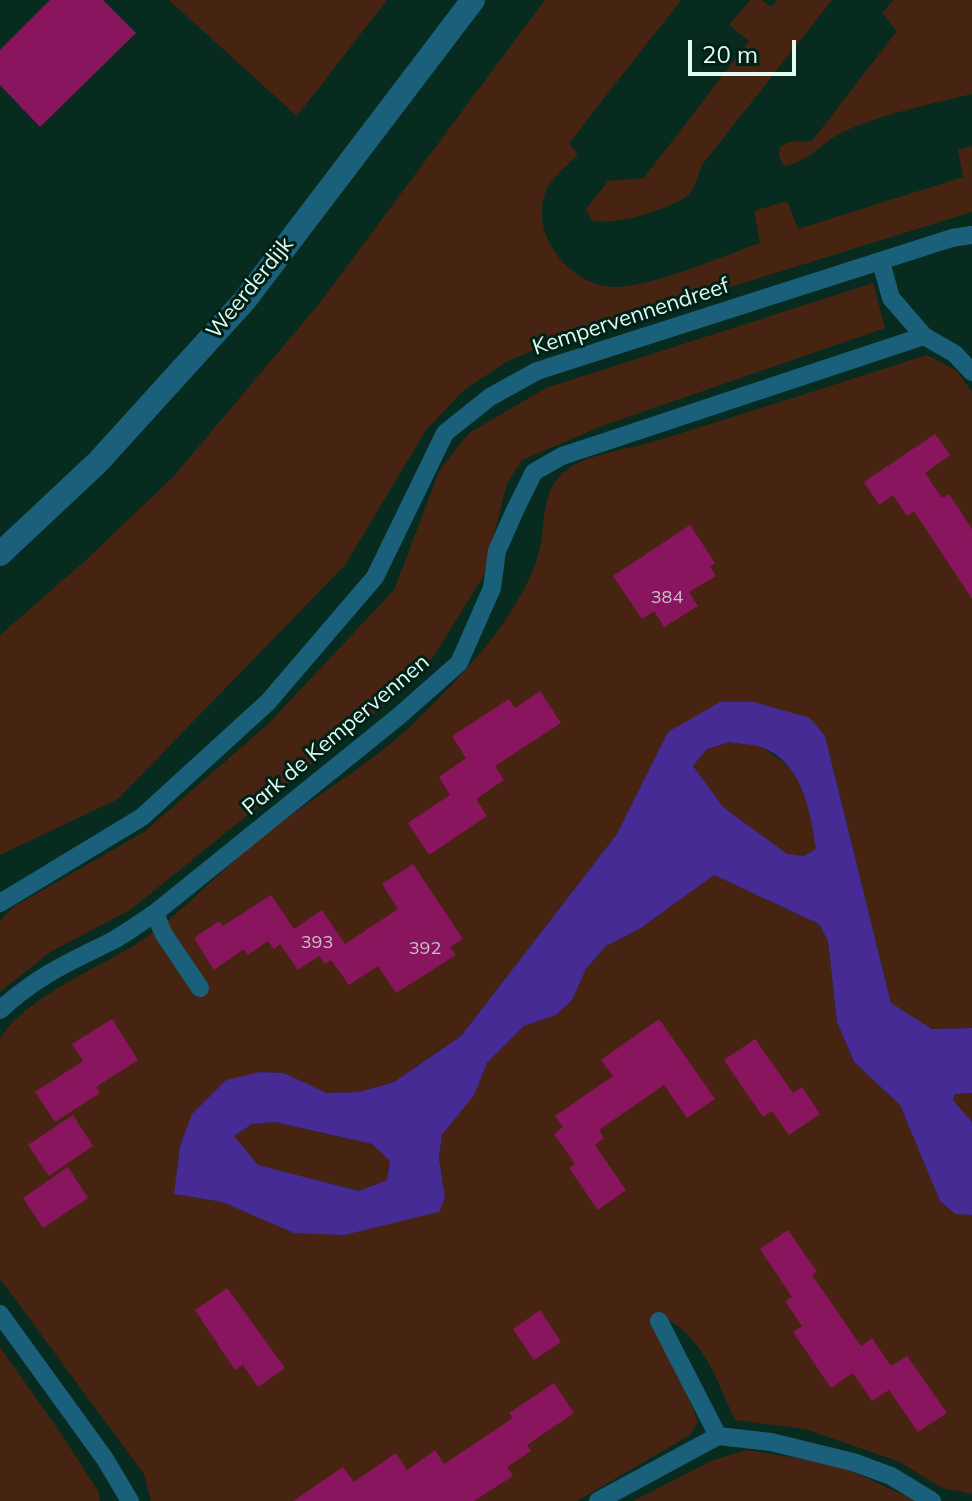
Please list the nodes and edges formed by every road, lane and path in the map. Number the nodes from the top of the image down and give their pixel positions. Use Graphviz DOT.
graph roads {
  1 [pos="473,0"];
  2 [pos="972,235"];
  3 [pos="881,262"];
  4 [pos="924,336"];
  5 [pos="972,372"];
  6 [pos="0,554"];
  7 [pos="0,903"];
  8 [pos="155,913"];
  9 [pos="200,988"];
  10 [pos="0,1010"];
  11 [pos="0,1314"];
  12 [pos="659,1321"];
  13 [pos="718,1436"];
  14 [pos="130,1501"];
  15 [pos="598,1501"];
  16 [pos="932,1501"];
  1 -- 6 [label="street, Weerderdijk"];
  2 -- 3 [label="lane, Kempervennendreef"];
  3 -- 4 [label="lane"];
  3 -- 7 [label="lane, Kempervennendreef"];
  4 -- 5 [label="lane"];
  4 -- 8 [label="lane, Park de Kempervennen"];
  8 -- 9 [label="lane"];
  8 -- 10 [label="lane, Park de Kempervennen"];
  11 -- 14 [label="lane"];
  12 -- 13 [label="lane"];
  13 -- 15 [label="lane"];
  13 -- 16 [label="lane"];
}
